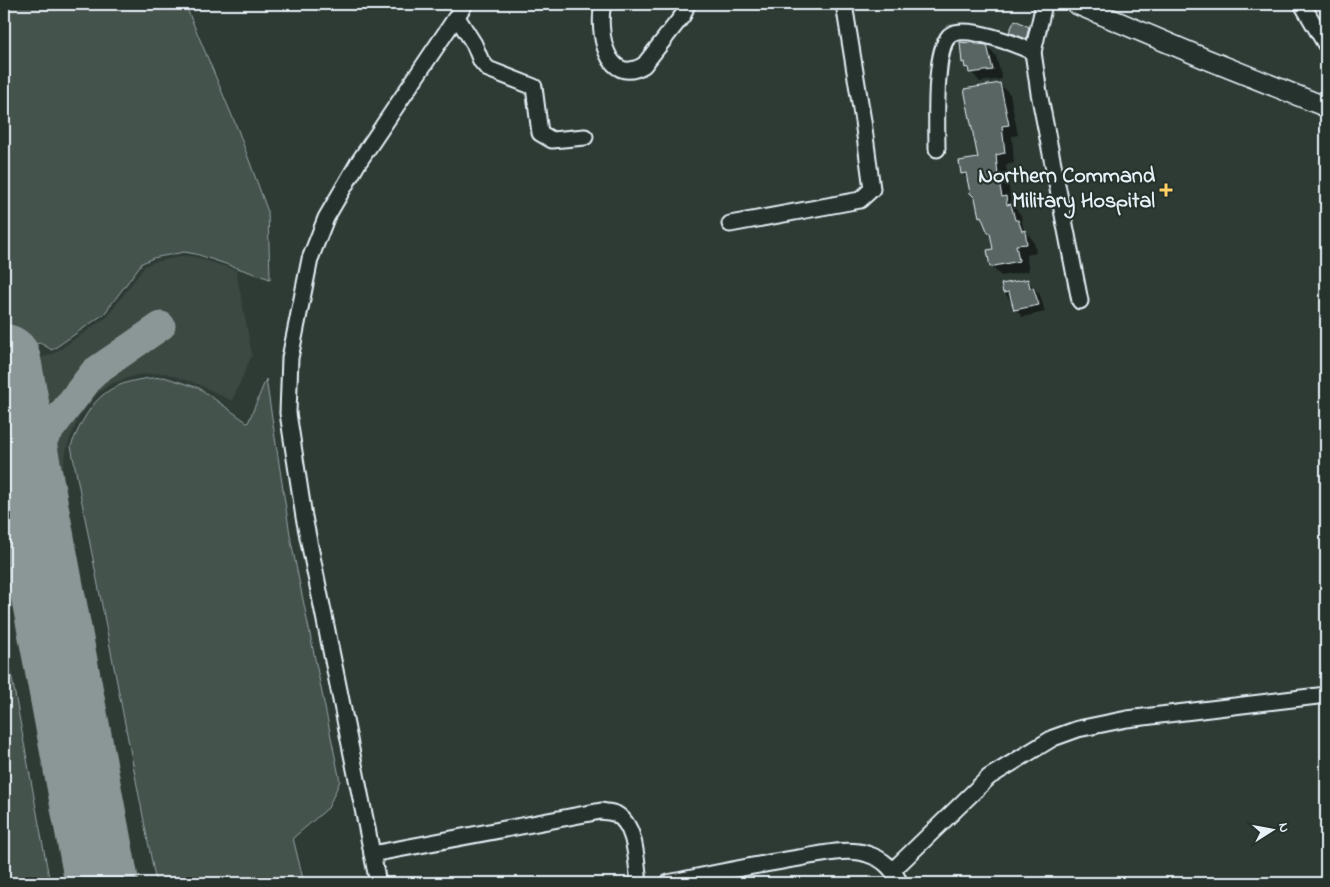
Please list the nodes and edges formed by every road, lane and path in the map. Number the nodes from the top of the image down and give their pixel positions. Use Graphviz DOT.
graph roads {
  1 [pos="465,4"];
  2 [pos="602,4"];
  3 [pos="687,4"];
  4 [pos="844,4"];
  5 [pos="1044,4"];
  6 [pos="1076,4"];
  7 [pos="1302,4"];
  8 [pos="457,17"];
  9 [pos="1326,44"];
  10 [pos="1033,52"];
  11 [pos="1326,107"];
  12 [pos="585,137"];
  13 [pos="937,149"];
  14 [pos="730,224"];
  15 [pos="1080,301"];
  16 [pos="1326,695"];
  17 [pos="372,854"];
  18 [pos="896,876"];
  19 [pos="697,880"];
  20 [pos="378,883"];
  21 [pos="639,883"];
  22 [pos="668,883"];
  1 -- 8 [label="street"];
  2 -- 3 [label="street"];
  4 -- 14 [label="street"];
  5 -- 10 [label="street"];
  6 -- 11 [label="main road"];
  7 -- 9 [label="street"];
  8 -- 12 [label="street"];
  8 -- 17 [label="street"];
  10 -- 13 [label="street"];
  10 -- 15 [label="street"];
  16 -- 18 [label="street"];
  17 -- 20 [label="street"];
  17 -- 21 [label="street"];
  18 -- 19 [label="street"];
  19 -- 22 [label="street"];
}
